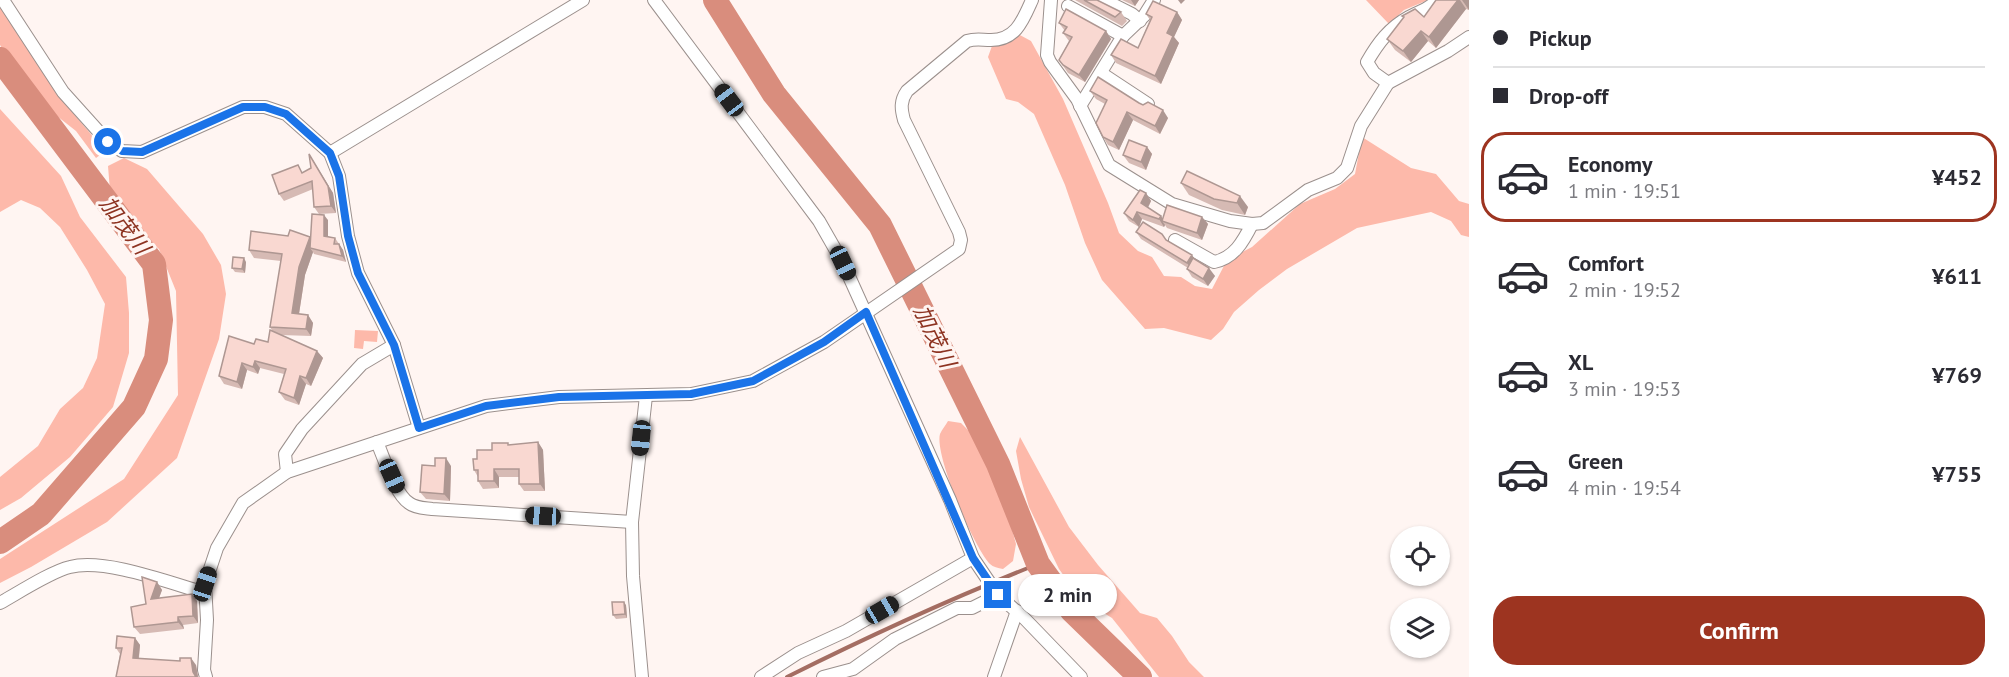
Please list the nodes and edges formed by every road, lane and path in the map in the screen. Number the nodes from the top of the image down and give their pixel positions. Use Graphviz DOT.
graph roads {
  1 [pos="3,0"];
  2 [pos="583,0"];
  3 [pos="654,0"];
  4 [pos="1032,0"];
  5 [pos="1051,0"];
  6 [pos="1104,0"];
  7 [pos="1437,0"];
  8 [pos="1150,3"];
  9 [pos="1068,6"];
  10 [pos="1140,21"];
  11 [pos="1123,36"];
  12 [pos="1469,37"];
  13 [pos="1101,73"];
  14 [pos="1388,83"];
  15 [pos="1148,104"];
  16 [pos="1080,106"];
  17 [pos="330,153"];
  18 [pos="1252,225"];
  19 [pos="1174,240"];
  20 [pos="866,312"];
  21 [pos="394,345"];
  22 [pos="646,396"];
  23 [pos="419,428"];
  24 [pos="377,442"];
  25 [pos="287,472"];
  26 [pos="632,522"];
  27 [pos="973,558"];
  28 [pos="995,592"];
  29 [pos="205,593"];
  30 [pos="0,603"];
  31 [pos="1017,611"];
  32 [pos="206,677"];
  33 [pos="642,677"];
  34 [pos="761,677"];
  35 [pos="823,677"];
  36 [pos="994,677"];
  37 [pos="1082,677"];
  1 -- 17 [label="street"];
  2 -- 17 [label="street"];
  3 -- 20 [label="street"];
  4 -- 20 [label="street"];
  5 -- 16 [label="street"];
  6 -- 10 [label="street"];
  7 -- 14 [label="street"];
  8 -- 10 [label="street"];
  9 -- 11 [label="street"];
  10 -- 11 [label="street"];
  11 -- 13 [label="street"];
  12 -- 14 [label="street"];
  13 -- 15 [label="street"];
  13 -- 16 [label="street"];
  14 -- 18 [label="street"];
  16 -- 18 [label="street"];
  17 -- 21 [label="street"];
  18 -- 19 [label="street"];
  20 -- 22 [label="street"];
  20 -- 27 [label="street"];
  21 -- 23 [label="street"];
  21 -- 25 [label="street"];
  22 -- 23 [label="street"];
  22 -- 26 [label="street"];
  23 -- 24 [label="street"];
  24 -- 25 [label="street"];
  24 -- 26 [label="street"];
  25 -- 29 [label="street"];
  26 -- 33 [label="street"];
  27 -- 28 [label="street"];
  27 -- 34 [label="street"];
  28 -- 31 [label="street"];
  28 -- 35 [label="street"];
  29 -- 30 [label="street"];
  29 -- 32 [label="street"];
  31 -- 36 [label="street"];
  31 -- 37 [label="street"];
}
